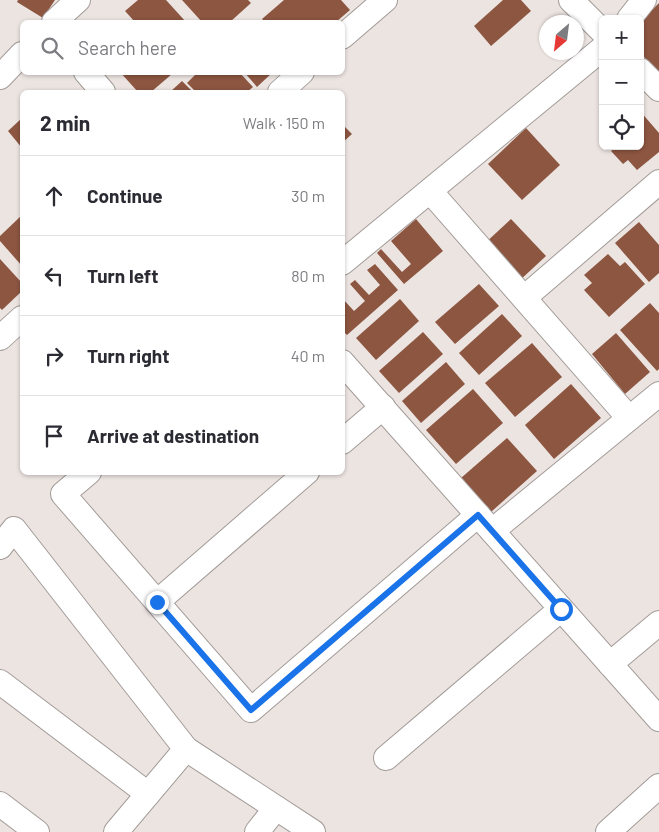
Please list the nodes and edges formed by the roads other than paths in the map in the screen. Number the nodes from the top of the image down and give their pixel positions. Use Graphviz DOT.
graph roads {
  1 [pos="78,0"];
  2 [pos="385,0"];
  3 [pos="571,0"];
  4 [pos="644,0"];
  5 [pos="632,15"];
  6 [pos="56,20"];
  7 [pos="599,28"];
  8 [pos="345,34"];
  9 [pos="599,51"];
  10 [pos="20,56"];
  11 [pos="644,74"];
  12 [pos="89,75"];
  13 [pos="299,75"];
  14 [pos="0,77"];
  15 [pos="659,89"];
  16 [pos="101,90"];
  17 [pos="282,90"];
  18 [pos="659,182"];
  19 [pos="430,191"];
  20 [pos="345,261"];
  21 [pos="524,298"];
  22 [pos="20,320"];
  23 [pos="0,338"];
  24 [pos="345,365"];
  25 [pos="659,394"];
  26 [pos="382,407"];
  27 [pos="629,418"];
  28 [pos="345,439"];
  29 [pos="85,475"];
  30 [pos="304,475"];
  31 [pos="485,523"];
  32 [pos="0,547"];
  33 [pos="157,602"];
  34 [pos="561,609"];
  35 [pos="659,623"];
  36 [pos="610,664"];
  37 [pos="0,682"];
  38 [pos="659,719"];
  39 [pos="186,748"];
  40 [pos="386,758"];
  41 [pos="659,786"];
  42 [pos="148,794"];
  43 [pos="0,804"];
  44 [pos="276,808"];
  45 [pos="37,832"];
  46 [pos="116,832"];
  47 [pos="257,832"];
  48 [pos="313,832"];
  49 [pos="608,832"];
  1 -- 6 [label="street"];
  2 -- 8 [label="street"];
  3 -- 7 [label="street"];
  4 -- 5 [label="street"];
  9 -- 19 [label="street"];
  10 -- 14 [label="street"];
  11 -- 15 [label="street"];
  12 -- 16 [label="street"];
  13 -- 17 [label="street"];
  18 -- 21 [label="street"];
  19 -- 20 [label="street"];
  19 -- 21 [label="street"];
  21 -- 27 [label="street"];
  22 -- 23 [label="street"];
  24 -- 26 [label="street"];
  25 -- 27 [label="street"];
  26 -- 28 [label="street"];
  26 -- 31 [label="street"];
  27 -- 31 [label="street"];
  29 -- 33 [label="street"];
  30 -- 33 [label="street"];
  31 -- 33 [label="street"];
  31 -- 34 [label="street"];
  32 -- 39 [label="street"];
  34 -- 36 [label="street"];
  34 -- 40 [label="street"];
  35 -- 36 [label="street"];
  36 -- 38 [label="street"];
  37 -- 42 [label="street"];
  39 -- 42 [label="street"];
  39 -- 44 [label="street"];
  41 -- 49 [label="street"];
  42 -- 46 [label="street"];
  43 -- 45 [label="street"];
  44 -- 47 [label="street"];
  44 -- 48 [label="street"];
}
